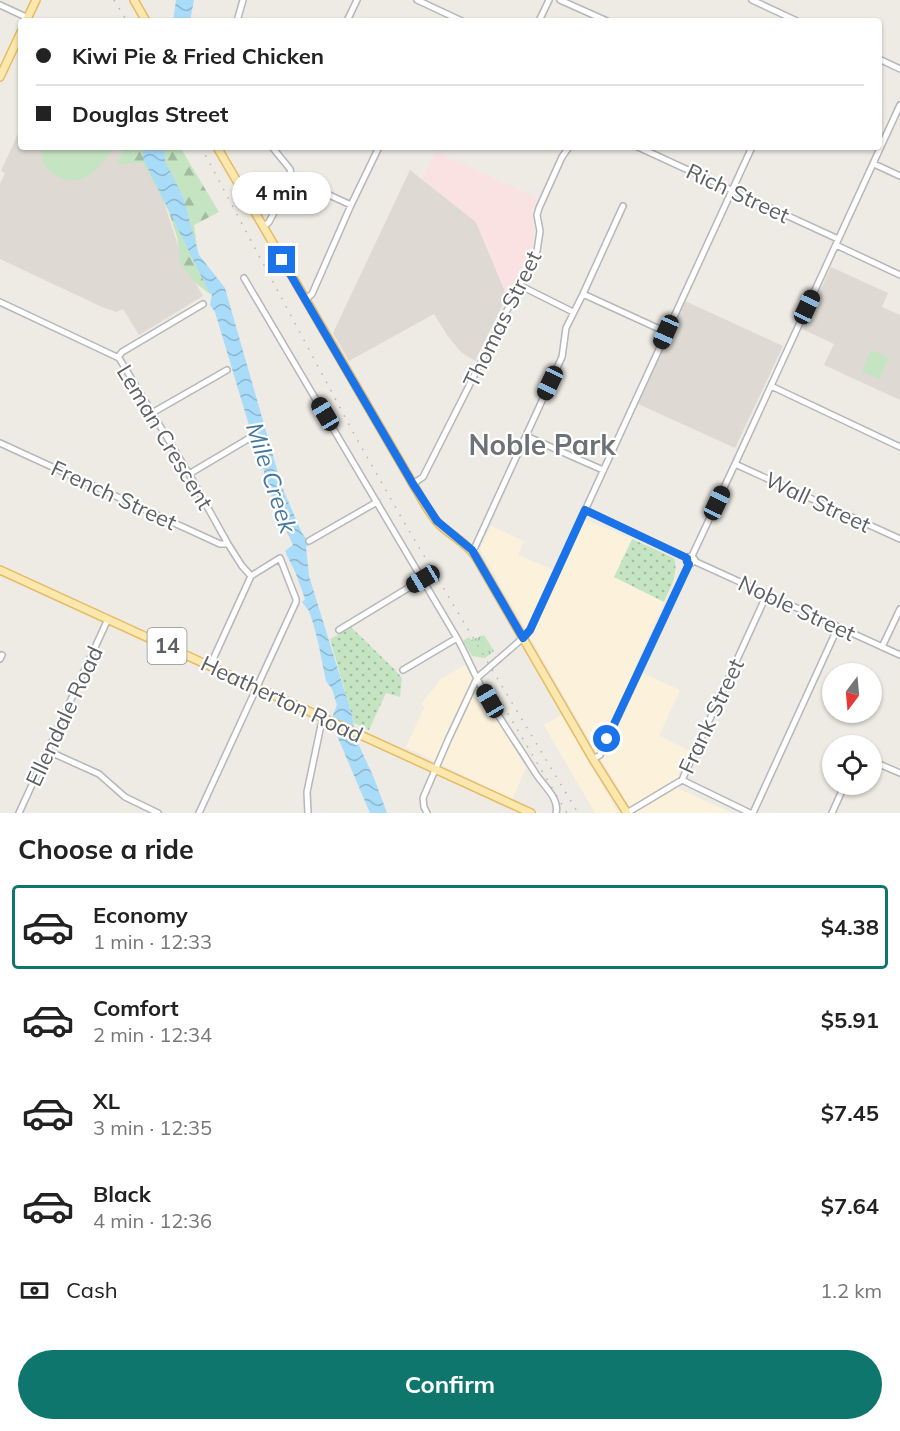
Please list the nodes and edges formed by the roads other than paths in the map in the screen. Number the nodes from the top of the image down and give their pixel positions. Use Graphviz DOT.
graph roads {
  1 [pos="36,0"];
  2 [pos="134,0"];
  3 [pos="243,0"];
  4 [pos="357,0"];
  5 [pos="417,0"];
  6 [pos="549,0"];
  7 [pos="560,0"];
  8 [pos="752,0"];
  9 [pos="770,0"];
  10 [pos="0,5"];
  11 [pos="766,6"];
  12 [pos="23,18"];
  13 [pos="28,18"];
  14 [pos="144,18"];
  15 [pos="238,18"];
  16 [pos="348,18"];
  17 [pos="456,18"];
  18 [pos="540,18"];
  19 [pos="600,18"];
  20 [pos="791,18"];
  21 [pos="18,38"];
  22 [pos="882,60"];
  23 [pos="900,69"];
  24 [pos="0,77"];
  25 [pos="900,105"];
  26 [pos="882,142"];
  27 [pos="219,150"];
  28 [pos="274,150"];
  29 [pos="377,150"];
  30 [pos="567,150"];
  31 [pos="645,150"];
  32 [pos="751,150"];
  33 [pos="879,150"];
  34 [pos="874,164"];
  35 [pos="900,176"];
  36 [pos="292,178"];
  37 [pos="732,190"];
  38 [pos="351,204"];
  39 [pos="623,206"];
  40 [pos="263,227"];
  41 [pos="837,242"];
  42 [pos="900,275"];
  43 [pos="244,278"];
  44 [pos="519,285"];
  45 [pos="583,294"];
  46 [pos="305,300"];
  47 [pos="0,302"];
  48 [pos="203,304"];
  49 [pos="573,312"];
  50 [pos="666,332"];
  51 [pos="118,357"];
  52 [pos="227,370"];
  53 [pos="771,386"];
  54 [pos="152,413"];
  55 [pos="526,436"];
  56 [pos="248,439"];
  57 [pos="0,443"];
  58 [pos="900,447"];
  59 [pos="735,464"];
  60 [pos="603,470"];
  61 [pos="189,474"];
  62 [pos="413,484"];
  63 [pos="377,502"];
  64 [pos="585,510"];
  65 [pos="900,539"];
  66 [pos="309,541"];
  67 [pos="228,544"];
  68 [pos="472,550"];
  69 [pos="286,554"];
  70 [pos="280,558"];
  71 [pos="690,559"];
  72 [pos="0,570"];
  73 [pos="250,577"];
  74 [pos="423,579"];
  75 [pos="767,594"];
  76 [pos="900,609"];
  77 [pos="108,620"];
  78 [pos="838,627"];
  79 [pos="339,630"];
  80 [pos="457,638"];
  81 [pos="523,638"];
  82 [pos="882,647"];
  83 [pos="900,655"];
  84 [pos="210,666"];
  85 [pos="403,670"];
  86 [pos="477,678"];
  87 [pos="257,687"];
  88 [pos="324,718"];
  89 [pos="48,751"];
  90 [pos="593,759"];
  91 [pos="882,765"];
  92 [pos="436,770"];
  93 [pos="900,773"];
  94 [pos="682,780"];
  95 [pos="840,795"];
  96 [pos="19,813"];
  97 [pos="158,813"];
  98 [pos="199,813"];
  99 [pos="308,813"];
  100 [pos="427,813"];
  101 [pos="531,813"];
  102 [pos="556,813"];
  103 [pos="627,813"];
  104 [pos="751,813"];
  105 [pos="832,813"];
  1 -- 13 [label="main road"];
  2 -- 14 [label="main road"];
  3 -- 15 [label="street"];
  4 -- 16 [label="street"];
  5 -- 17 [label="street"];
  6 -- 18 [label="street"];
  7 -- 19 [label="street"];
  8 -- 11 [label="street"];
  9 -- 11 [label="street"];
  10 -- 12 [label="street"];
  11 -- 20 [label="street"];
  21 -- 24 [label="main road"];
  22 -- 23 [label="street"];
  25 -- 26 [label="street"];
  27 -- 40 [label="main road"];
  28 -- 36 [label="street"];
  29 -- 38 [label="street"];
  30 -- 44 [label="street, Thomas Street"];
  31 -- 37 [label="street, Rich Street"];
  32 -- 37 [label="street"];
  33 -- 34 [label="street"];
  34 -- 35 [label="street"];
  34 -- 41 [label="street"];
  36 -- 38 [label="street"];
  36 -- 40 [label="street"];
  37 -- 41 [label="street, Rich Street"];
  37 -- 50 [label="street"];
  38 -- 46 [label="street"];
  39 -- 45 [label="street"];
  40 -- 46 [label="main road"];
  41 -- 42 [label="street, Rich Street"];
  41 -- 53 [label="street"];
  43 -- 63 [label="street"];
  44 -- 49 [label="street"];
  44 -- 62 [label="street, Thomas Street"];
  45 -- 49 [label="street"];
  45 -- 50 [label="street"];
  46 -- 62 [label="main road"];
  47 -- 51 [label="street, Leman Crescent"];
  48 -- 51 [label="street"];
  49 -- 55 [label="street"];
  50 -- 60 [label="street"];
  51 -- 54 [label="street, Leman Crescent"];
  52 -- 54 [label="street"];
  53 -- 58 [label="street"];
  53 -- 59 [label="street"];
  54 -- 61 [label="street, Leman Crescent"];
  55 -- 60 [label="street"];
  55 -- 68 [label="street"];
  56 -- 61 [label="street"];
  57 -- 67 [label="street, French Street"];
  59 -- 65 [label="street, Wall Street"];
  59 -- 71 [label="street"];
  60 -- 64 [label="street"];
  61 -- 67 [label="street, Leman Crescent"];
  62 -- 68 [label="main road"];
  63 -- 66 [label="street"];
  63 -- 74 [label="street"];
  64 -- 71 [label="street, Noble Street"];
  64 -- 81 [label="street"];
  67 -- 73 [label="street, Leman Crescent"];
  68 -- 81 [label="main road"];
  69 -- 70 [label="street"];
  70 -- 73 [label="street"];
  70 -- 87 [label="street"];
  71 -- 75 [label="street, Noble Street"];
  71 -- 90 [label="street"];
  72 -- 77 [label="main road, Heatherton Road / 14"];
  73 -- 84 [label="street"];
  74 -- 79 [label="street"];
  74 -- 80 [label="street"];
  75 -- 78 [label="street, Noble Street"];
  75 -- 94 [label="street, Frank Street"];
  76 -- 82 [label="street"];
  77 -- 84 [label="main road, Heatherton Road / 14"];
  77 -- 89 [label="street, Ellendale Road"];
  78 -- 82 [label="street, Noble Street"];
  78 -- 104 [label="street"];
  80 -- 85 [label="street"];
  80 -- 86 [label="street"];
  81 -- 86 [label="street"];
  81 -- 90 [label="main road"];
  82 -- 83 [label="street, Noble Street"];
  84 -- 87 [label="main road, Heatherton Road / 14"];
  86 -- 92 [label="street"];
  86 -- 102 [label="street"];
  87 -- 88 [label="main road, Heatherton Road / 14"];
  87 -- 98 [label="street"];
  88 -- 92 [label="main road, Heatherton Road / 14"];
  88 -- 99 [label="street"];
  89 -- 96 [label="street, Ellendale Road"];
  89 -- 97 [label="street"];
  90 -- 103 [label="main road"];
  91 -- 93 [label="street"];
  92 -- 100 [label="street"];
  92 -- 101 [label="main road, Heatherton Road / 14"];
  94 -- 103 [label="street, Frank Street"];
  94 -- 104 [label="street"];
  95 -- 105 [label="street"];
}
